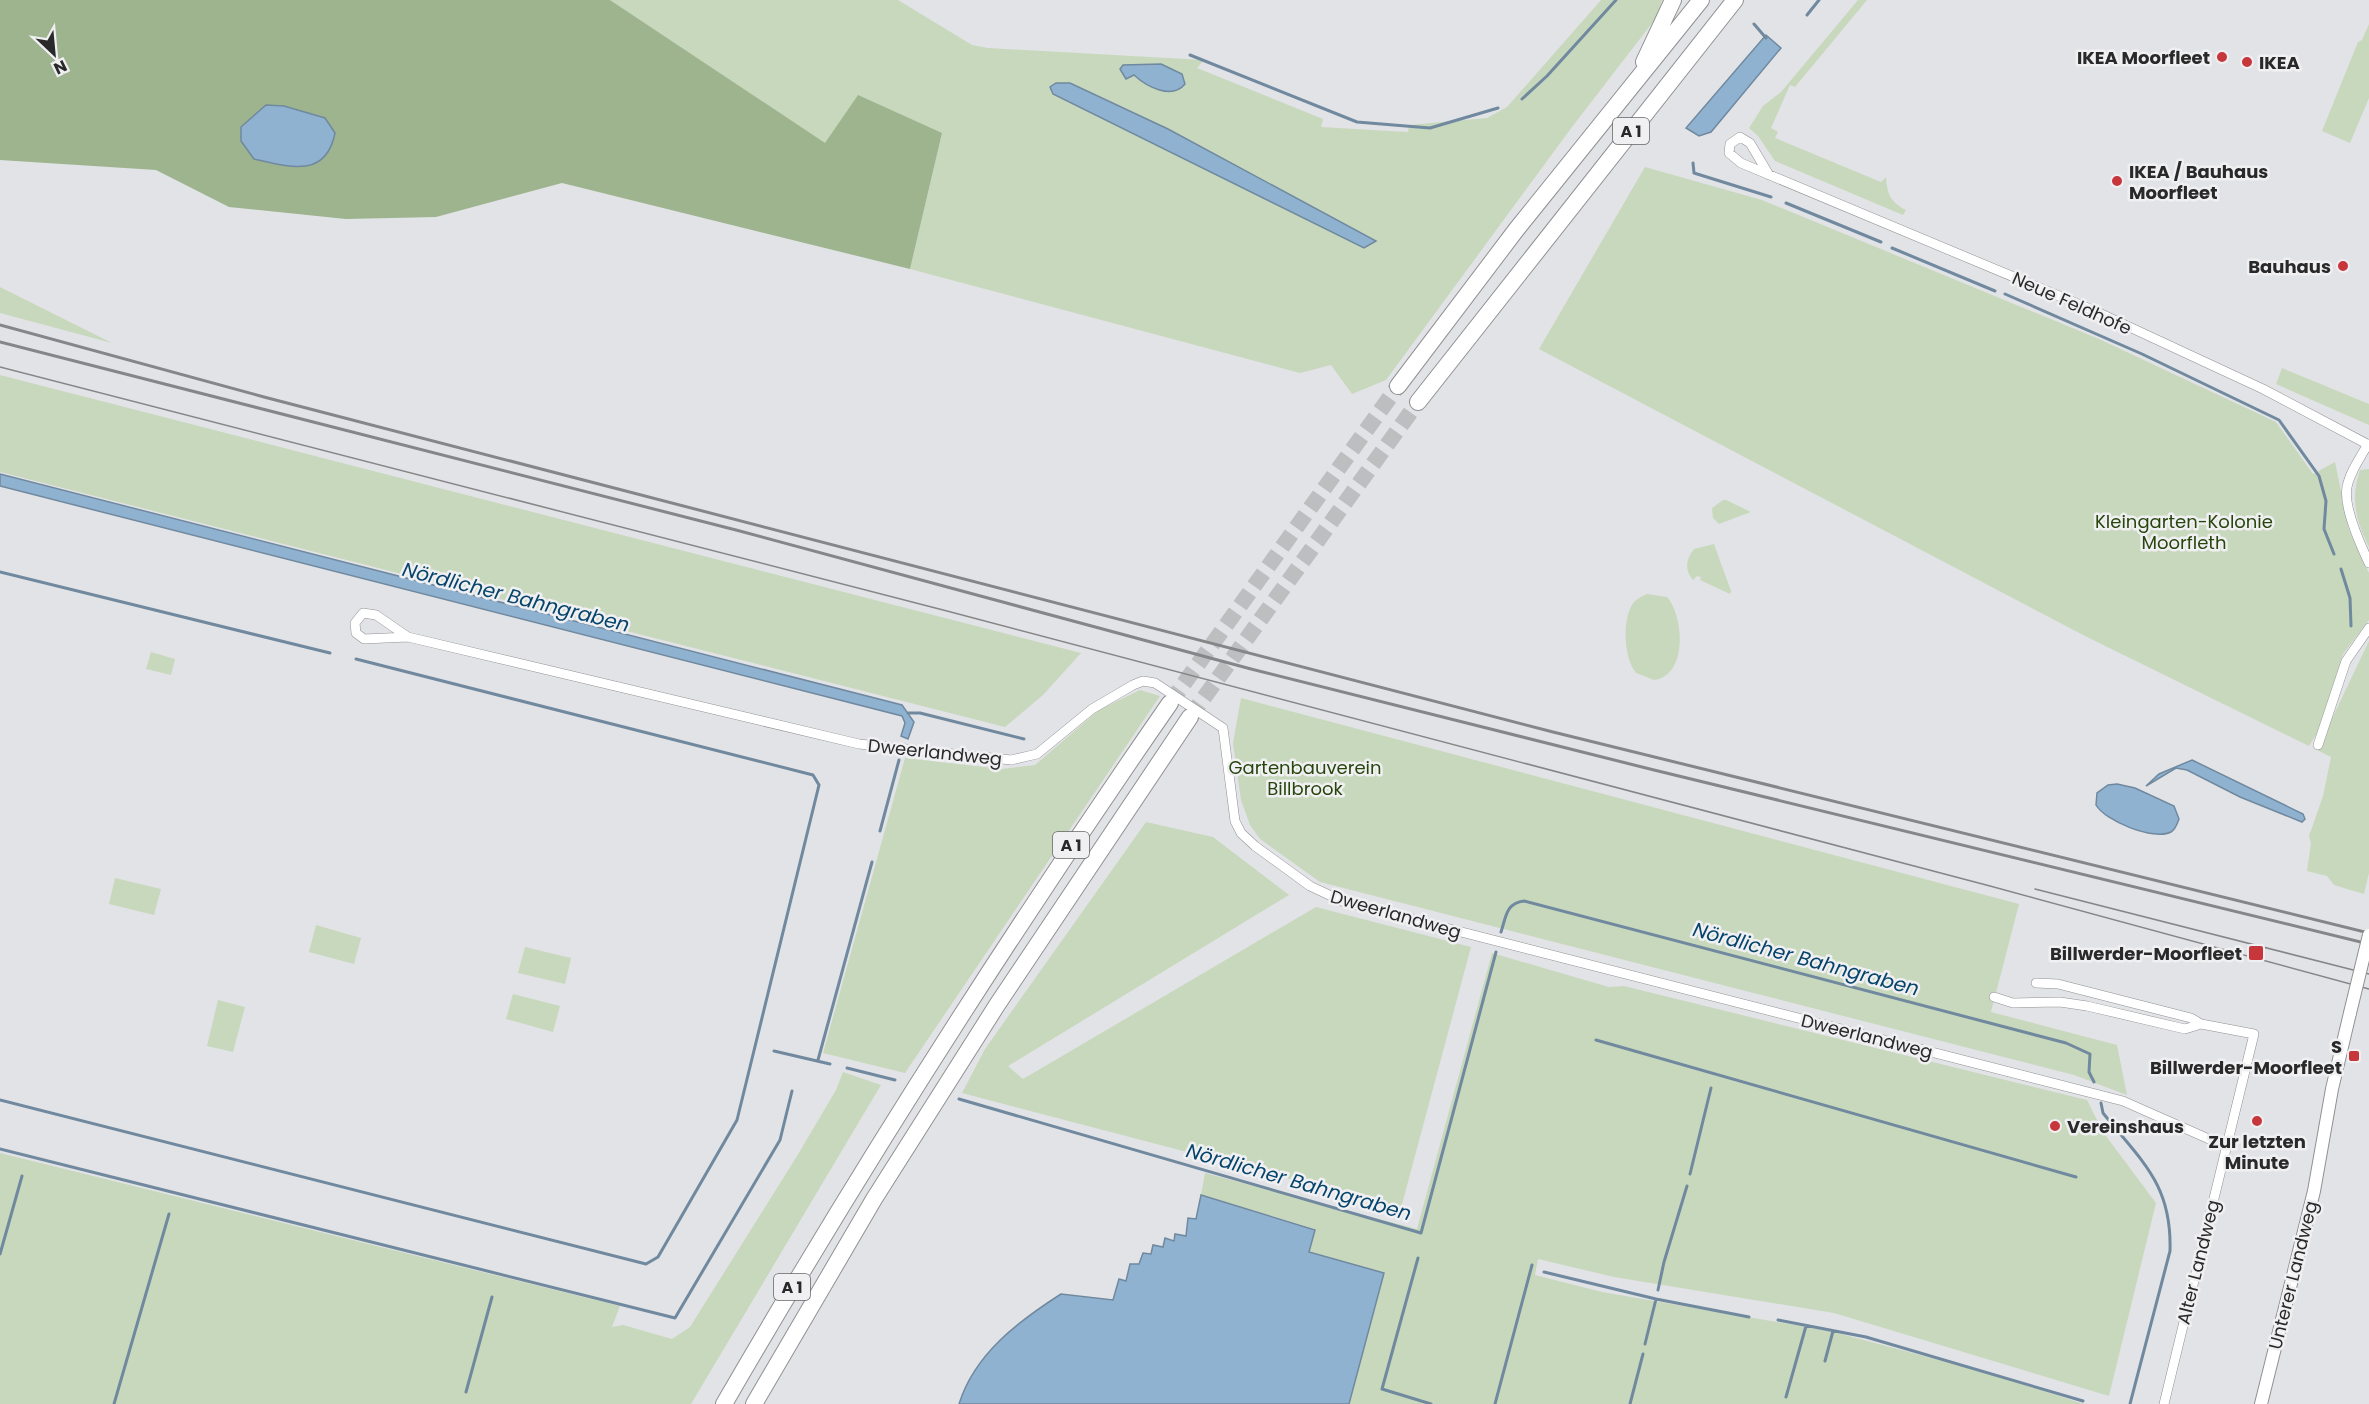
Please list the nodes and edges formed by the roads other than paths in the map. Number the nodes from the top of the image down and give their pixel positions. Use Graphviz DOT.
graph roads {
  1 [pos="1673,0"];
  2 [pos="1701,0"];
  3 [pos="1735,0"];
  4 [pos="1637,79"];
  5 [pos="1769,175"];
  6 [pos="1398,386"];
  7 [pos="1418,402"];
  8 [pos="2368,445"];
  9 [pos="2369,563"];
  10 [pos="2369,628"];
  11 [pos="408,637"];
  12 [pos="1170,703"];
  13 [pos="1190,717"];
  14 [pos="2318,745"];
  15 [pos="2369,935"];
  16 [pos="2036,983"];
  17 [pos="1994,997"];
  18 [pos="2201,1024"];
  19 [pos="2227,1147"];
  20 [pos="724,1404"];
  21 [pos="754,1404"];
  22 [pos="2164,1404"];
  23 [pos="2261,1404"];
  1 -- 4 [label="highway"];
  2 -- 4 [label="highway, A 1"];
  3 -- 7 [label="highway, A 1"];
  4 -- 6 [label="highway, A 1"];
  5 -- 5 [label="street, Neue Feldhofe"];
  5 -- 8 [label="street, Neue Feldhofe"];
  8 -- 9 [label="street"];
  10 -- 14 [label="street"];
  11 -- 11 [label="street, Dweerlandweg"];
  11 -- 19 [label="street, Dweerlandweg"];
  12 -- 20 [label="highway, A 1"];
  13 -- 21 [label="highway, A 1"];
  15 -- 23 [label="main road, Unterer Landweg, bridge"];
  16 -- 18 [label="street, Alter Landweg"];
  17 -- 18 [label="street, Alter Landweg"];
  18 -- 19 [label="street, Alter Landweg"];
  19 -- 22 [label="street, Alter Landweg"];
}
